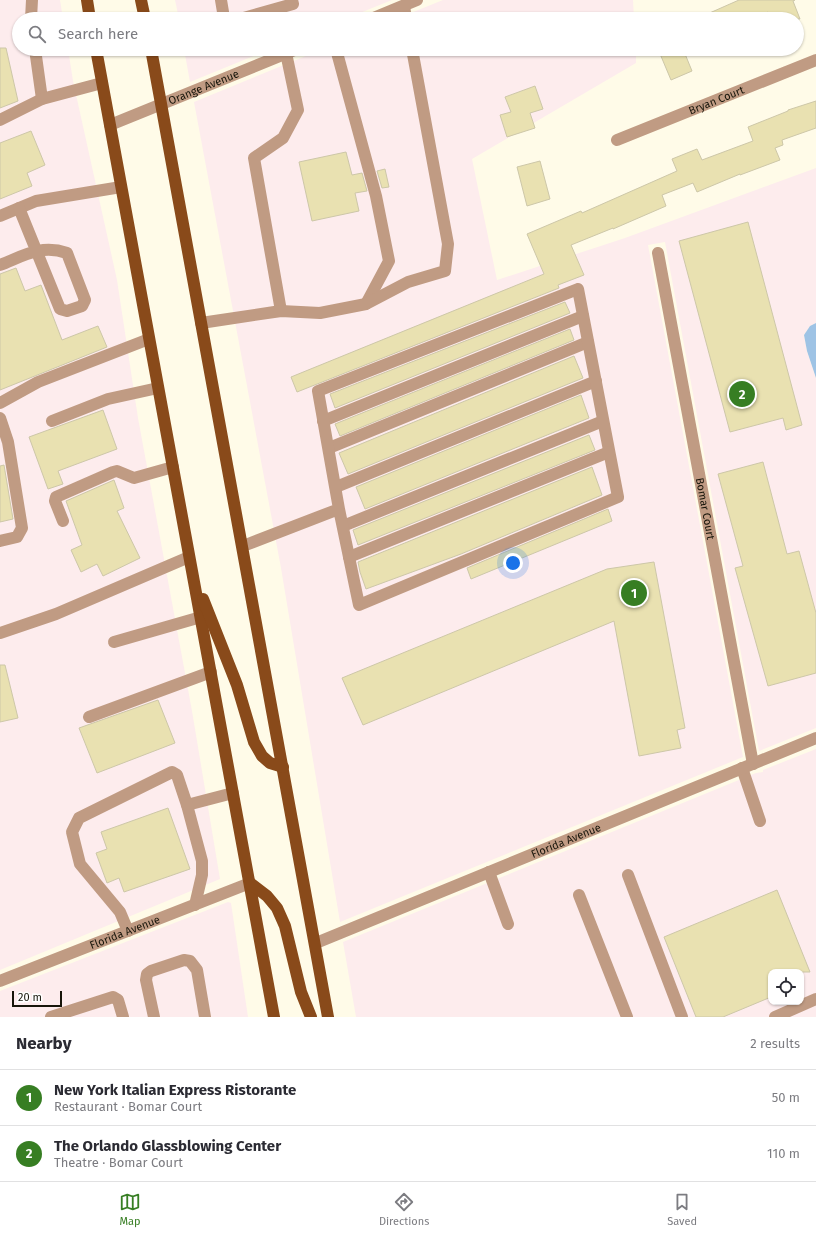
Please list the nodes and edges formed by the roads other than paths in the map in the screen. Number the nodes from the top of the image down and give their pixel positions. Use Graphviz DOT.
graph roads {
  1 [pos="32,0"];
  2 [pos="87,0"];
  3 [pos="221,0"];
  4 [pos="292,0"];
  5 [pos="418,0"];
  6 [pos="141,2"];
  7 [pos="266,6"];
  8 [pos="404,6"];
  9 [pos="31,12"];
  10 [pos="89,12"];
  11 [pos="143,12"];
  12 [pos="223,12"];
  13 [pos="254,12"];
  14 [pos="389,12"];
  15 [pos="405,12"];
  16 [pos="36,56"];
  17 [pos="97,56"];
  18 [pos="152,56"];
  19 [pos="280,56"];
  20 [pos="293,56"];
  21 [pos="338,56"];
  22 [pos="413,56"];
  23 [pos="816,60"];
  24 [pos="102,82"];
  25 [pos="42,99"];
  26 [pos="161,105"];
  27 [pos="0,120"];
  28 [pos="110,125"];
  29 [pos="617,140"];
  30 [pos="121,187"];
  31 [pos="19,208"];
  32 [pos="0,216"];
  33 [pos="36,250"];
  34 [pos="658,253"];
  35 [pos="0,265"];
  36 [pos="366,304"];
  37 [pos="281,311"];
  38 [pos="583,316"];
  39 [pos="201,323"];
  40 [pos="149,339"];
  41 [pos="588,342"];
  42 [pos="596,381"];
  43 [pos="158,388"];
  44 [pos="0,403"];
  45 [pos="0,418"];
  46 [pos="52,421"];
  47 [pos="323,421"];
  48 [pos="603,421"];
  49 [pos="328,448"];
  50 [pos="609,452"];
  51 [pos="173,467"];
  52 [pos="336,487"];
  53 [pos="340,509"];
  54 [pos="64,521"];
  55 [pos="343,526"];
  56 [pos="0,541"];
  57 [pos="242,546"];
  58 [pos="190,557"];
  59 [pos="349,557"];
  60 [pos="192,572"];
  61 [pos="201,617"];
  62 [pos="0,633"];
  63 [pos="114,642"];
  64 [pos="211,672"];
  65 [pos="90,717"];
  66 [pos="816,738"];
  67 [pos="753,764"];
  68 [pos="283,767"];
  69 [pos="742,768"];
  70 [pos="234,793"];
  71 [pos="187,805"];
  72 [pos="760,821"];
  73 [pos="489,872"];
  74 [pos="628,875"];
  75 [pos="250,883"];
  76 [pos="579,896"];
  77 [pos="195,905"];
  78 [pos="508,924"];
  79 [pos="128,931"];
  80 [pos="316,943"];
  81 [pos="0,981"];
  82 [pos="816,1000"];
  83 [pos="51,1017"];
  84 [pos="123,1017"];
  85 [pos="154,1017"];
  86 [pos="205,1017"];
  87 [pos="274,1017"];
  88 [pos="311,1017"];
  89 [pos="328,1017"];
  90 [pos="627,1017"];
  91 [pos="682,1017"];
  92 [pos="775,1017"];
  1 -- 9 [label="street"];
  2 -- 10 [label="main road"];
  3 -- 12 [label="street"];
  4 -- 7 [label="street"];
  5 -- 8 [label="street"];
  6 -- 11 [label="main road"];
  7 -- 13 [label="street"];
  8 -- 14 [label="street"];
  8 -- 15 [label="street"];
  16 -- 25 [label="street"];
  17 -- 24 [label="main road"];
  18 -- 26 [label="main road"];
  19 -- 26 [label="street, Orange Avenue"];
  20 -- 37 [label="street"];
  21 -- 36 [label="street"];
  22 -- 36 [label="street"];
  23 -- 29 [label="street, Bryan Court"];
  24 -- 25 [label="street"];
  24 -- 28 [label="main road"];
  25 -- 27 [label="street"];
  26 -- 28 [label="street, Orange Avenue"];
  26 -- 39 [label="main road"];
  28 -- 30 [label="main road"];
  30 -- 31 [label="street"];
  30 -- 40 [label="main road"];
  31 -- 32 [label="street"];
  31 -- 33 [label="street"];
  33 -- 33 [label="street"];
  33 -- 35 [label="street"];
  34 -- 67 [label="street, Bomar Court"];
  36 -- 37 [label="street"];
  37 -- 39 [label="street"];
  38 -- 41 [label="street"];
  38 -- 47 [label="street"];
  38 -- 47 [label="street"];
  39 -- 57 [label="main road"];
  40 -- 43 [label="main road"];
  40 -- 44 [label="street"];
  41 -- 42 [label="street"];
  41 -- 49 [label="street"];
  42 -- 48 [label="street"];
  42 -- 52 [label="street"];
  43 -- 46 [label="street"];
  43 -- 51 [label="main road"];
  45 -- 56 [label="street"];
  47 -- 49 [label="street"];
  48 -- 50 [label="street"];
  48 -- 55 [label="street"];
  49 -- 52 [label="street"];
  50 -- 59 [label="street"];
  50 -- 59 [label="street"];
  51 -- 54 [label="street"];
  51 -- 58 [label="main road"];
  52 -- 53 [label="street"];
  53 -- 55 [label="street"];
  53 -- 57 [label="street"];
  55 -- 59 [label="street"];
  57 -- 68 [label="main road"];
  58 -- 60 [label="main road"];
  58 -- 62 [label="street"];
  60 -- 61 [label="main road"];
  60 -- 68 [label="main road"];
  61 -- 63 [label="street"];
  61 -- 64 [label="main road"];
  64 -- 65 [label="street"];
  64 -- 70 [label="main road"];
  66 -- 67 [label="street, Florida Avenue"];
  67 -- 69 [label="street, Florida Avenue"];
  68 -- 80 [label="main road"];
  69 -- 72 [label="street"];
  69 -- 73 [label="street, Florida Avenue"];
  70 -- 71 [label="street"];
  70 -- 75 [label="main road"];
  71 -- 77 [label="street"];
  71 -- 79 [label="street"];
  73 -- 78 [label="street"];
  73 -- 80 [label="street, Florida Avenue"];
  74 -- 91 [label="street"];
  75 -- 77 [label="street, Florida Avenue"];
  75 -- 87 [label="main road"];
  75 -- 88 [label="main road"];
  76 -- 90 [label="street"];
  77 -- 79 [label="street, Florida Avenue"];
  79 -- 81 [label="street, Florida Avenue"];
  80 -- 89 [label="main road"];
  82 -- 92 [label="street"];
  83 -- 84 [label="street"];
  85 -- 86 [label="street"];
}
